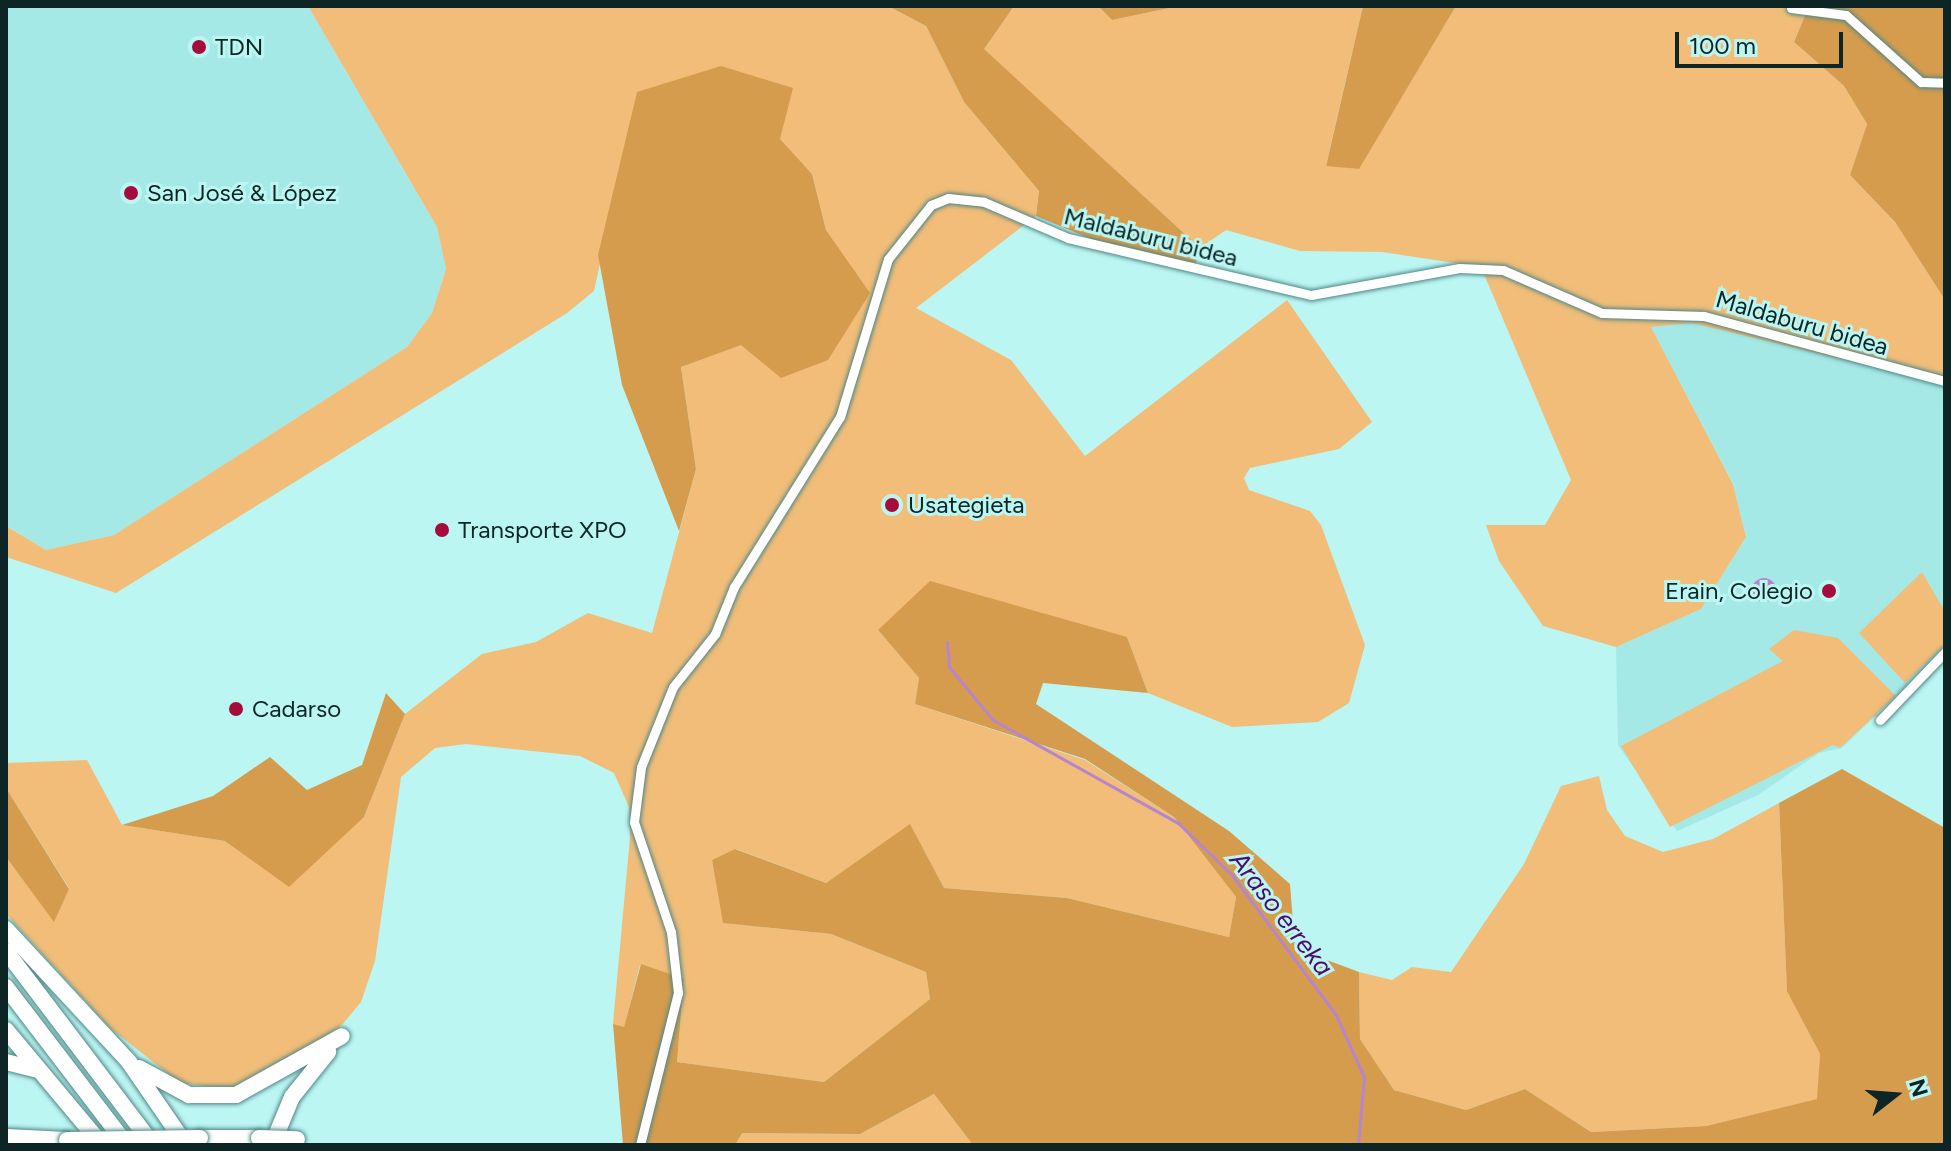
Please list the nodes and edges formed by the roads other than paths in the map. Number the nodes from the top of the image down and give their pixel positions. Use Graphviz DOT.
graph roads {
  1 [pos="1791,8"];
  2 [pos="1945,83"];
  3 [pos="1945,381"];
  4 [pos="1945,652"];
  5 [pos="1880,720"];
  6 [pos="6,929"];
  7 [pos="6,951"];
  8 [pos="6,987"];
  9 [pos="6,1030"];
  10 [pos="6,1062"];
  11 [pos="129,1062"];
  12 [pos="45,1072"];
  13 [pos="6,1137"];
  14 [pos="193,1141"];
  15 [pos="266,1141"];
  16 [pos="304,1141"];
  17 [pos="102,1145"];
  18 [pos="127,1145"];
  19 [pos="153,1145"];
  20 [pos="640,1145"];
  1 -- 2 [label="street"];
  3 -- 20 [label="street, Maldaburu bidea"];
  4 -- 5 [label="street"];
  6 -- 11 [label="highway"];
  7 -- 19 [label="highway"];
  8 -- 18 [label="highway"];
  9 -- 12 [label="highway"];
  10 -- 12 [label="highway"];
  11 -- 14 [label="highway"];
  11 -- 15 [label="highway"];
  12 -- 17 [label="highway"];
  13 -- 14 [label="highway, bridge"];
  14 -- 15 [label="highway"];
  15 -- 16 [label="highway, bridge"];
}
